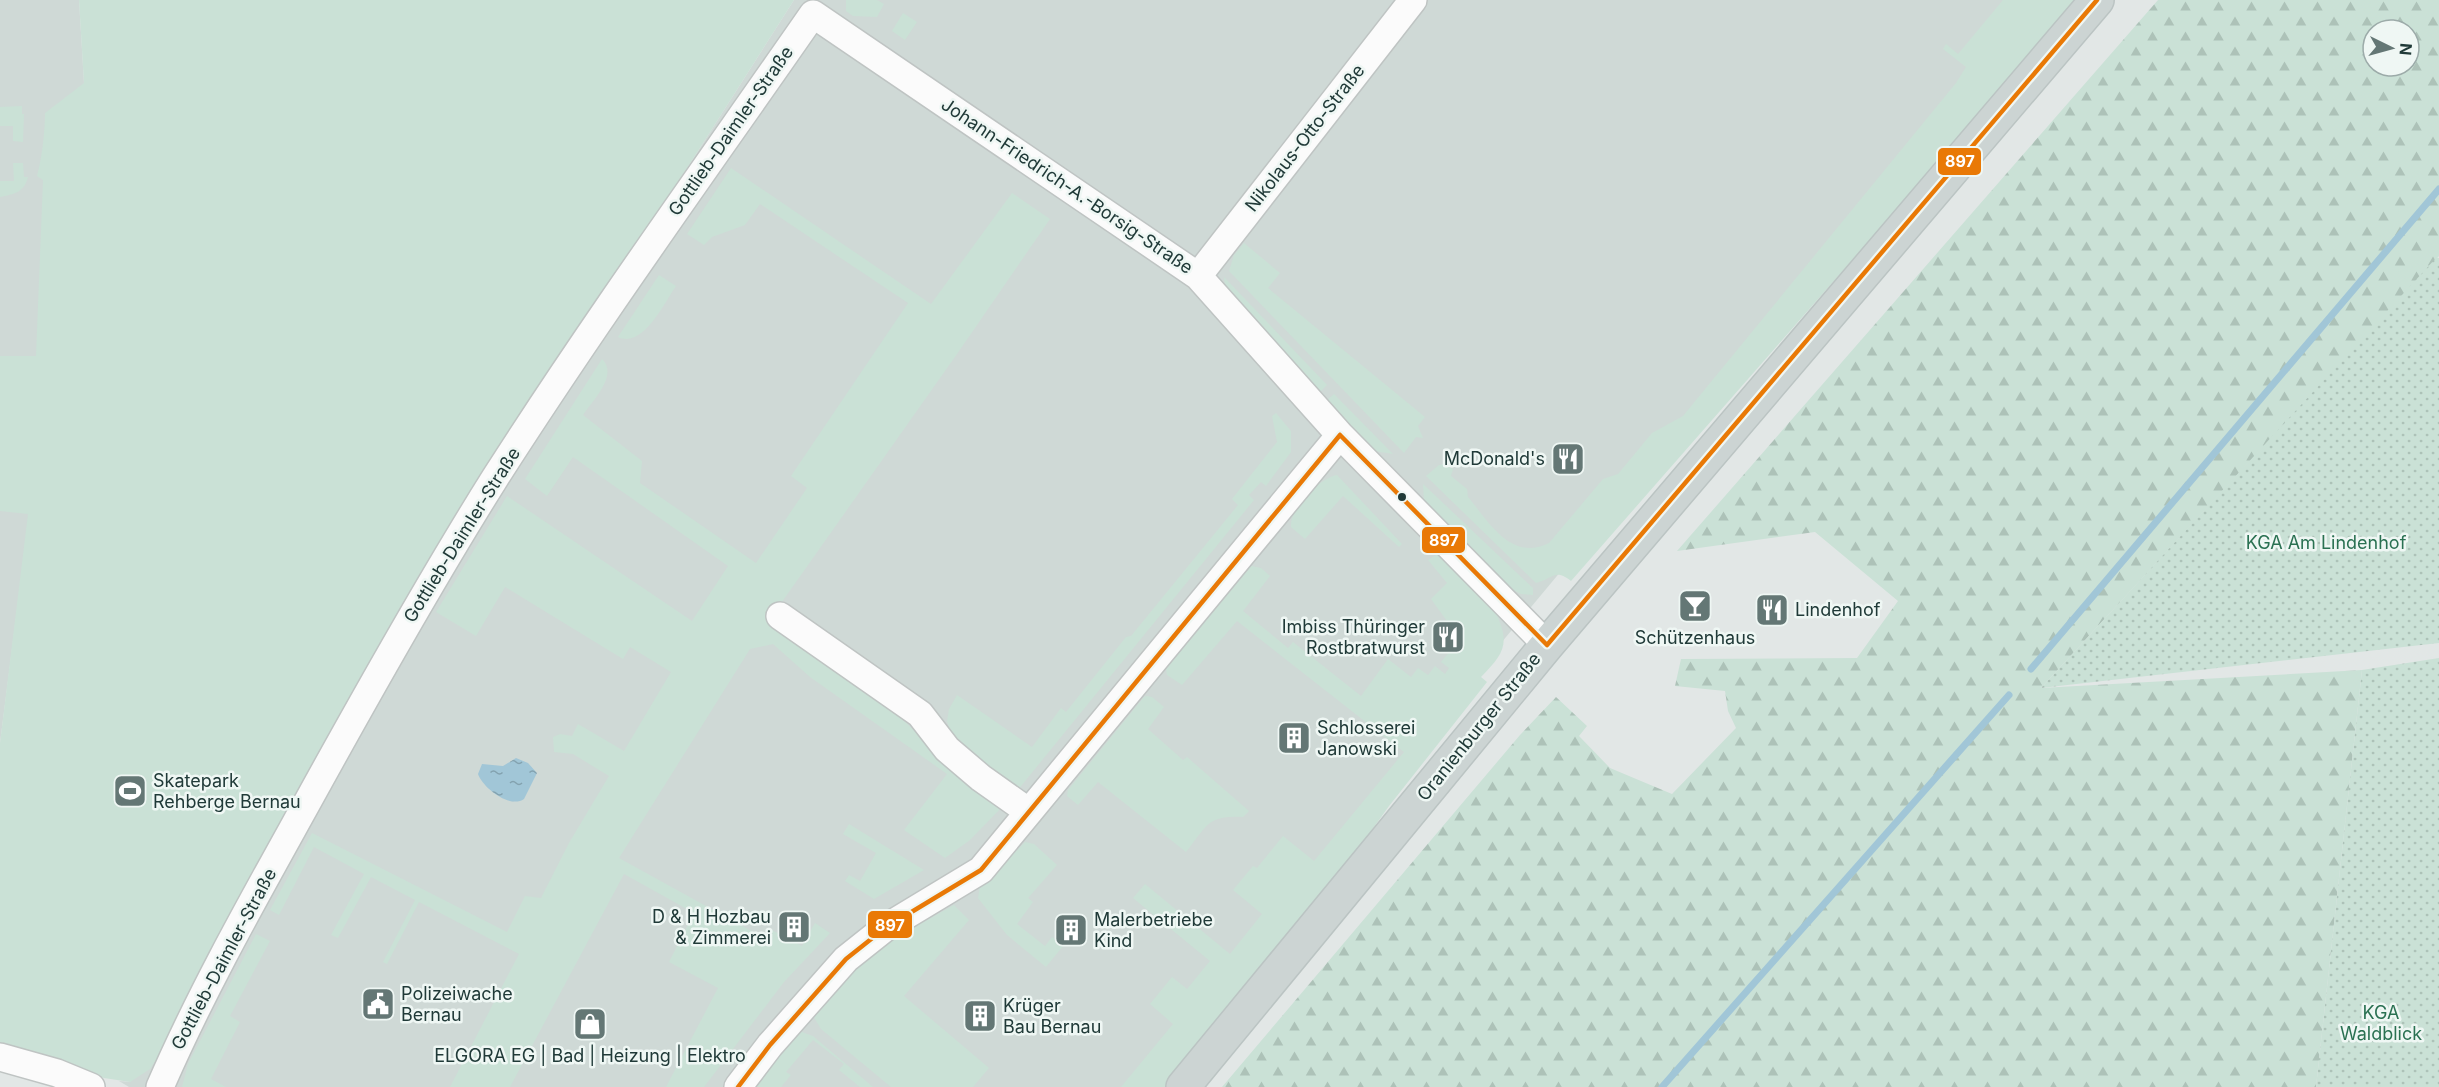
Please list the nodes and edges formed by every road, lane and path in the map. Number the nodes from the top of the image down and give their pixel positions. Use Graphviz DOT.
graph roads {
  1 [pos="1413,0"];
  2 [pos="2097,0"];
  3 [pos="813,14"];
  4 [pos="1198,276"];
  5 [pos="1340,435"];
  6 [pos="780,616"];
  7 [pos="1546,645"];
  8 [pos="1029,812"];
  9 [pos="0,1056"];
  10 [pos="92,1087"];
  11 [pos="160,1087"];
  12 [pos="738,1087"];
  13 [pos="1183,1087"];
  1 -- 4 [label="street, Nikolaus-Otto-Straße"];
  2 -- 7 [label="main road, Oranienburger Straße"];
  3 -- 4 [label="street, Johann-Friedrich-A.-Borsig-Straße"];
  3 -- 11 [label="street, Gottlieb-Daimler-Straße"];
  4 -- 5 [label="street, Johann-Friedrich-A.-Borsig-Straße"];
  5 -- 7 [label="street, Johann-Friedrich-A.-Borsig-Straße"];
  5 -- 8 [label="street"];
  6 -- 8 [label="street"];
  7 -- 13 [label="main road, Oranienburger Straße"];
  8 -- 12 [label="street"];
  9 -- 10 [label="street"];
}
